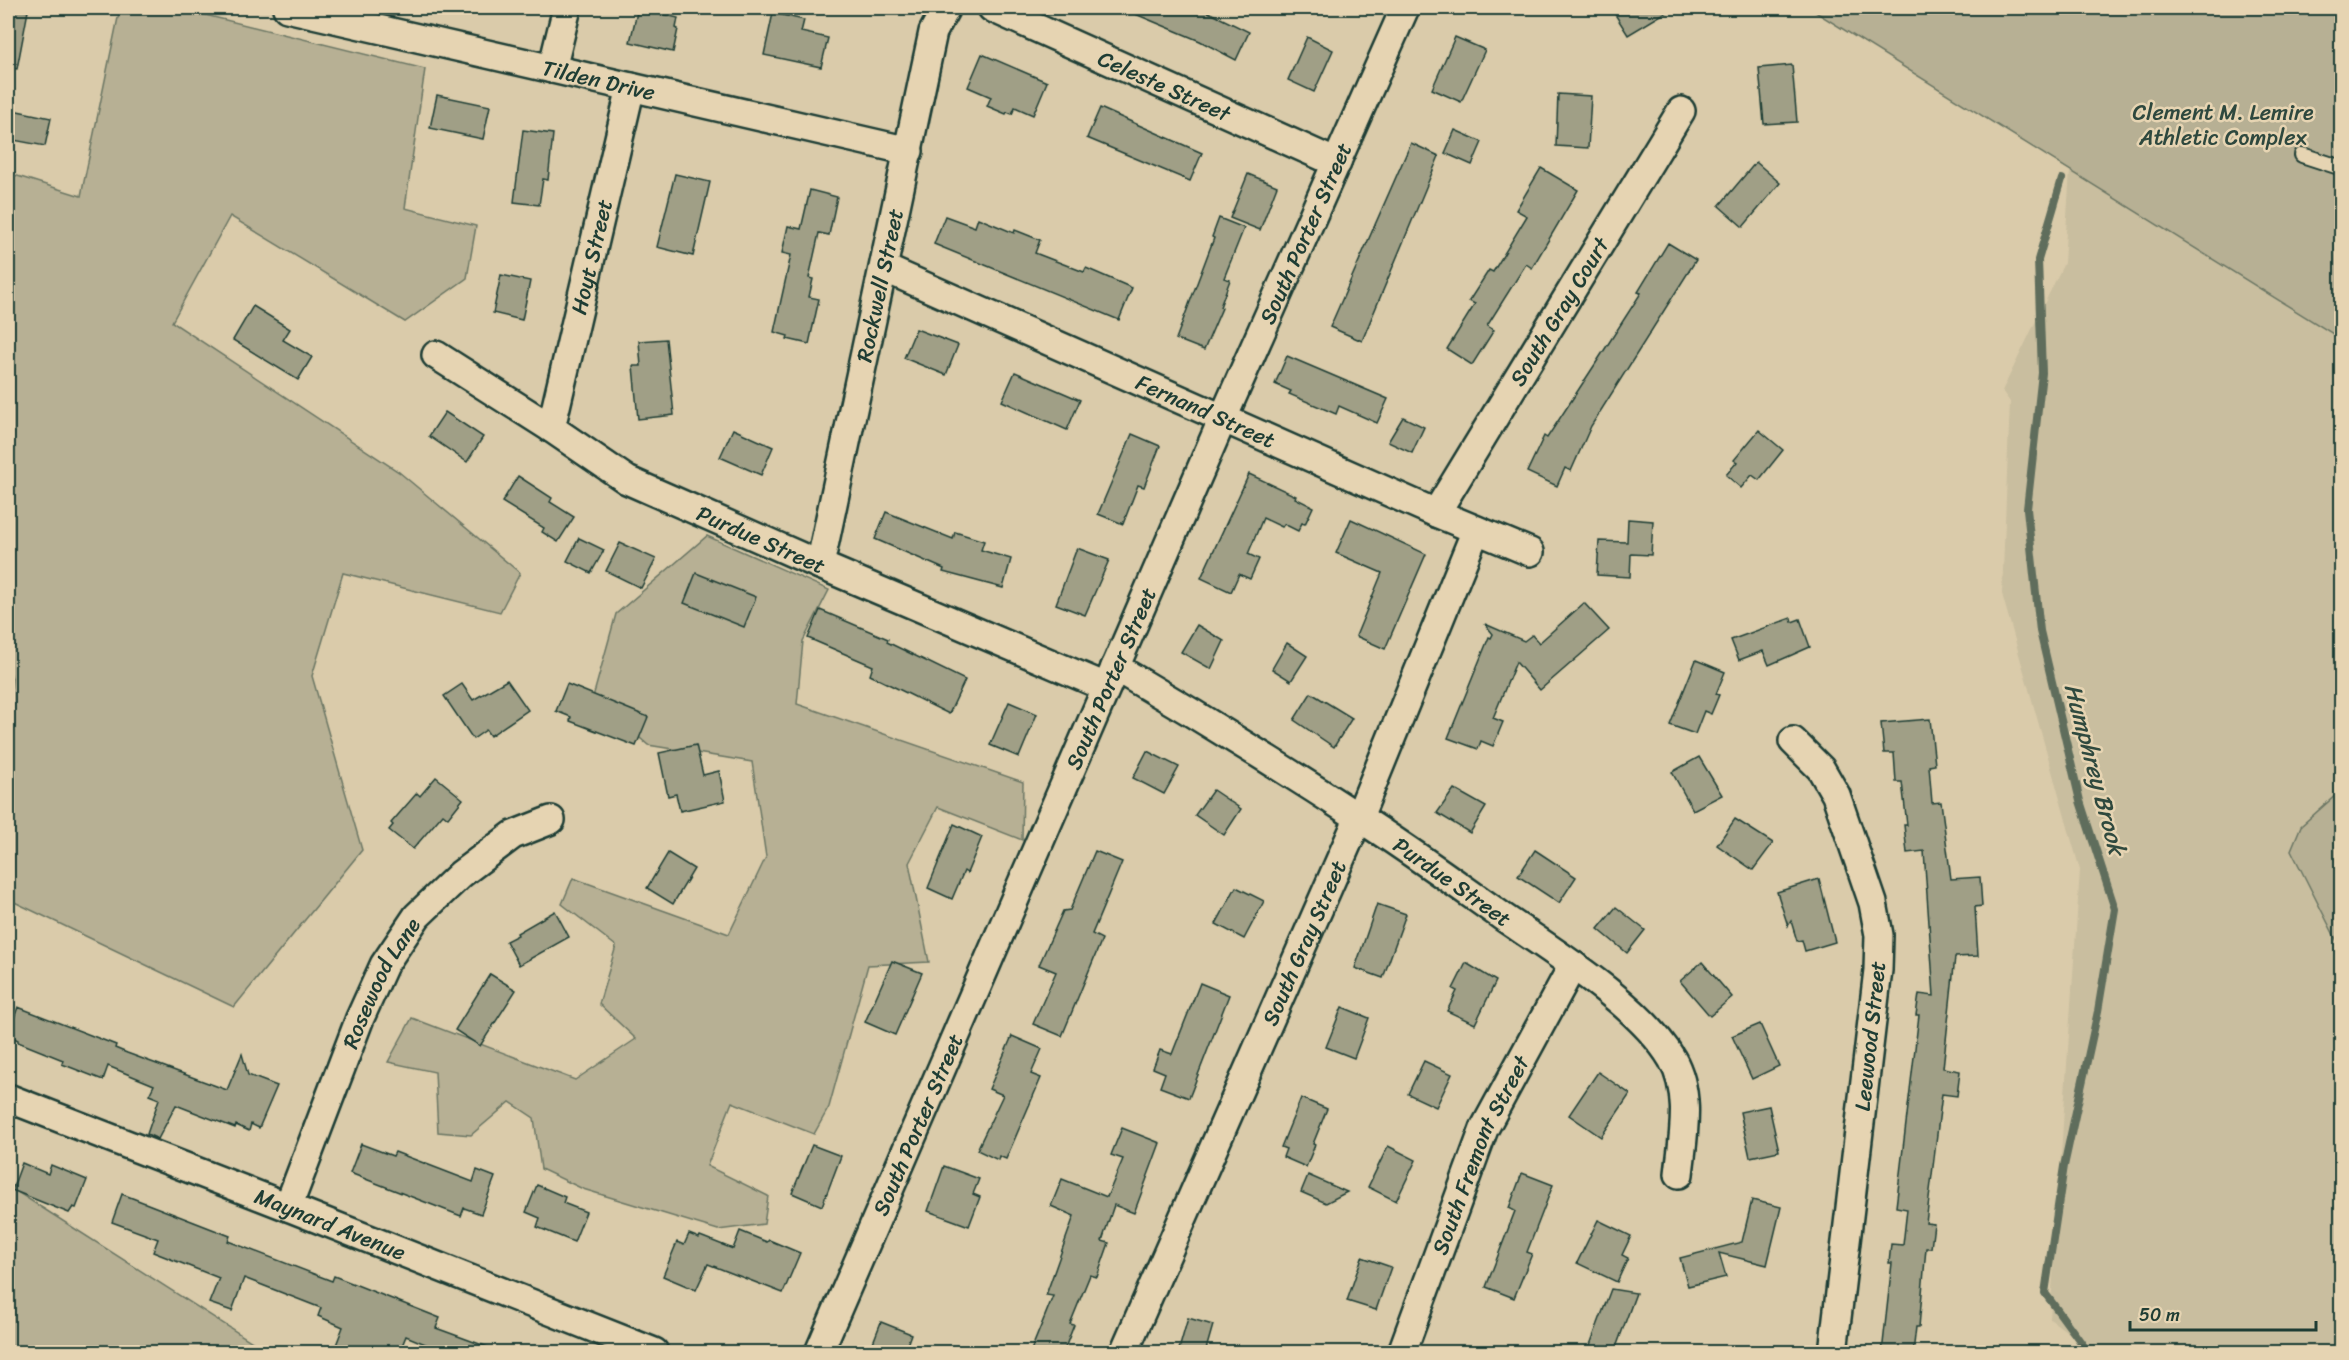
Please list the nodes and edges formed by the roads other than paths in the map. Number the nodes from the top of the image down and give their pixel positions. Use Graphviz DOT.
graph roads {
  1 [pos="287,8"];
  2 [pos="567,8"];
  3 [pos="946,8"];
  4 [pos="992,8"];
  5 [pos="1405,8"];
  6 [pos="552,69"];
  7 [pos="631,87"];
  8 [pos="1681,111"];
  9 [pos="909,151"];
  10 [pos="2302,155"];
  11 [pos="1337,163"];
  12 [pos="2342,168"];
  13 [pos="884,268"];
  14 [pos="436,355"];
  15 [pos="1223,418"];
  16 [pos="551,428"];
  17 [pos="1436,513"];
  18 [pos="1476,530"];
  19 [pos="1530,552"];
  20 [pos="820,565"];
  21 [pos="1111,677"];
  22 [pos="1793,741"];
  23 [pos="1359,817"];
  24 [pos="551,820"];
  25 [pos="1573,965"];
  26 [pos="8,1098"];
  27 [pos="1679,1174"];
  28 [pos="288,1207"];
  29 [pos="654,1353"];
  30 [pos="819,1353"];
  31 [pos="1124,1353"];
  32 [pos="1402,1353"];
  33 [pos="1833,1353"];
  1 -- 6 [label="street, Tilden Drive"];
  2 -- 6 [label="street"];
  3 -- 9 [label="street, Rockwell Street"];
  4 -- 11 [label="street, Celeste Street"];
  5 -- 11 [label="street, South Porter Street"];
  6 -- 7 [label="street, Tilden Drive"];
  7 -- 9 [label="street, Tilden Drive"];
  7 -- 16 [label="street, Hoyt Street"];
  8 -- 17 [label="street, South Gray Court"];
  9 -- 13 [label="street, Rockwell Street"];
  10 -- 12 [label="lane"];
  11 -- 15 [label="street, South Porter Street"];
  13 -- 15 [label="street, Fernand Street"];
  13 -- 20 [label="street, Rockwell Street"];
  14 -- 16 [label="street, Purdue Street"];
  15 -- 17 [label="street, Fernand Street"];
  15 -- 21 [label="street, South Porter Street"];
  16 -- 20 [label="street, Purdue Street"];
  17 -- 18 [label="street, Fernand Street"];
  18 -- 19 [label="street, Fernand Street"];
  18 -- 23 [label="street, South Gray Street"];
  20 -- 21 [label="street, Purdue Street"];
  21 -- 23 [label="street, Purdue Street"];
  21 -- 30 [label="street, South Porter Street"];
  22 -- 33 [label="street, Leewood Street"];
  23 -- 25 [label="street, Purdue Street"];
  23 -- 31 [label="street, South Gray Street"];
  24 -- 28 [label="street, Rosewood Lane"];
  25 -- 27 [label="street, Purdue Street"];
  25 -- 32 [label="street, South Fremont Street"];
  26 -- 28 [label="street, Maynard Avenue"];
  28 -- 29 [label="street, Maynard Avenue"];
}
